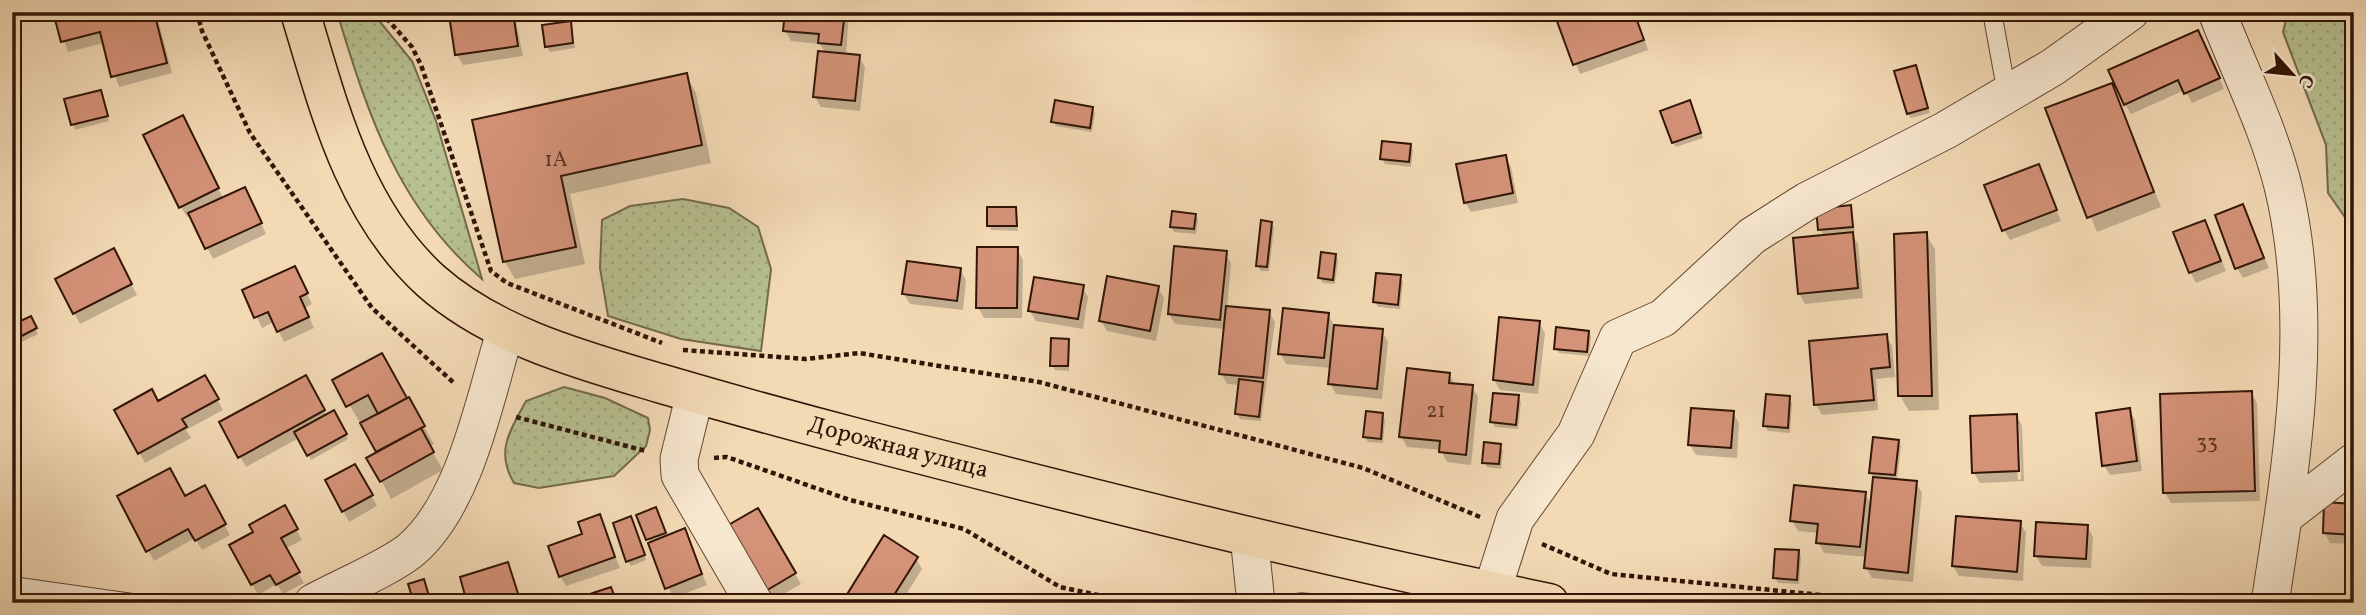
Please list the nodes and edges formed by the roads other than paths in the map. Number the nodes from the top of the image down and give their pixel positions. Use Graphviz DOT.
graph roads {
  1 [pos="300,12"];
  2 [pos="1992,12"];
  3 [pos="2130,12"];
  4 [pos="2217,12"];
  5 [pos="2007,94"];
  6 [pos="506,329"];
  7 [pos="695,394"];
  8 [pos="2354,461"];
  9 [pos="2283,517"];
  10 [pos="1248,536"];
  11 [pos="12,586"];
  12 [pos="1492,591"];
  13 [pos="2271,601"];
  14 [pos="132,603"];
  15 [pos="313,603"];
  16 [pos="754,603"];
  17 [pos="1256,603"];
  18 [pos="1549,603"];
  1 -- 6 [label="main road, Дорожная улица"];
  2 -- 5 [label="lane"];
  3 -- 5 [label="street"];
  4 -- 9 [label="street"];
  5 -- 12 [label="street"];
  6 -- 7 [label="main road, Дорожная улица"];
  6 -- 15 [label="street"];
  7 -- 10 [label="main road, Дорожная улица"];
  7 -- 16 [label="street"];
  8 -- 9 [label="street"];
  9 -- 13 [label="street"];
  10 -- 12 [label="main road, Дорожная улица"];
  10 -- 17 [label="street"];
  11 -- 14 [label="lane"];
  12 -- 18 [label="main road, Дорожная улица"];
}
